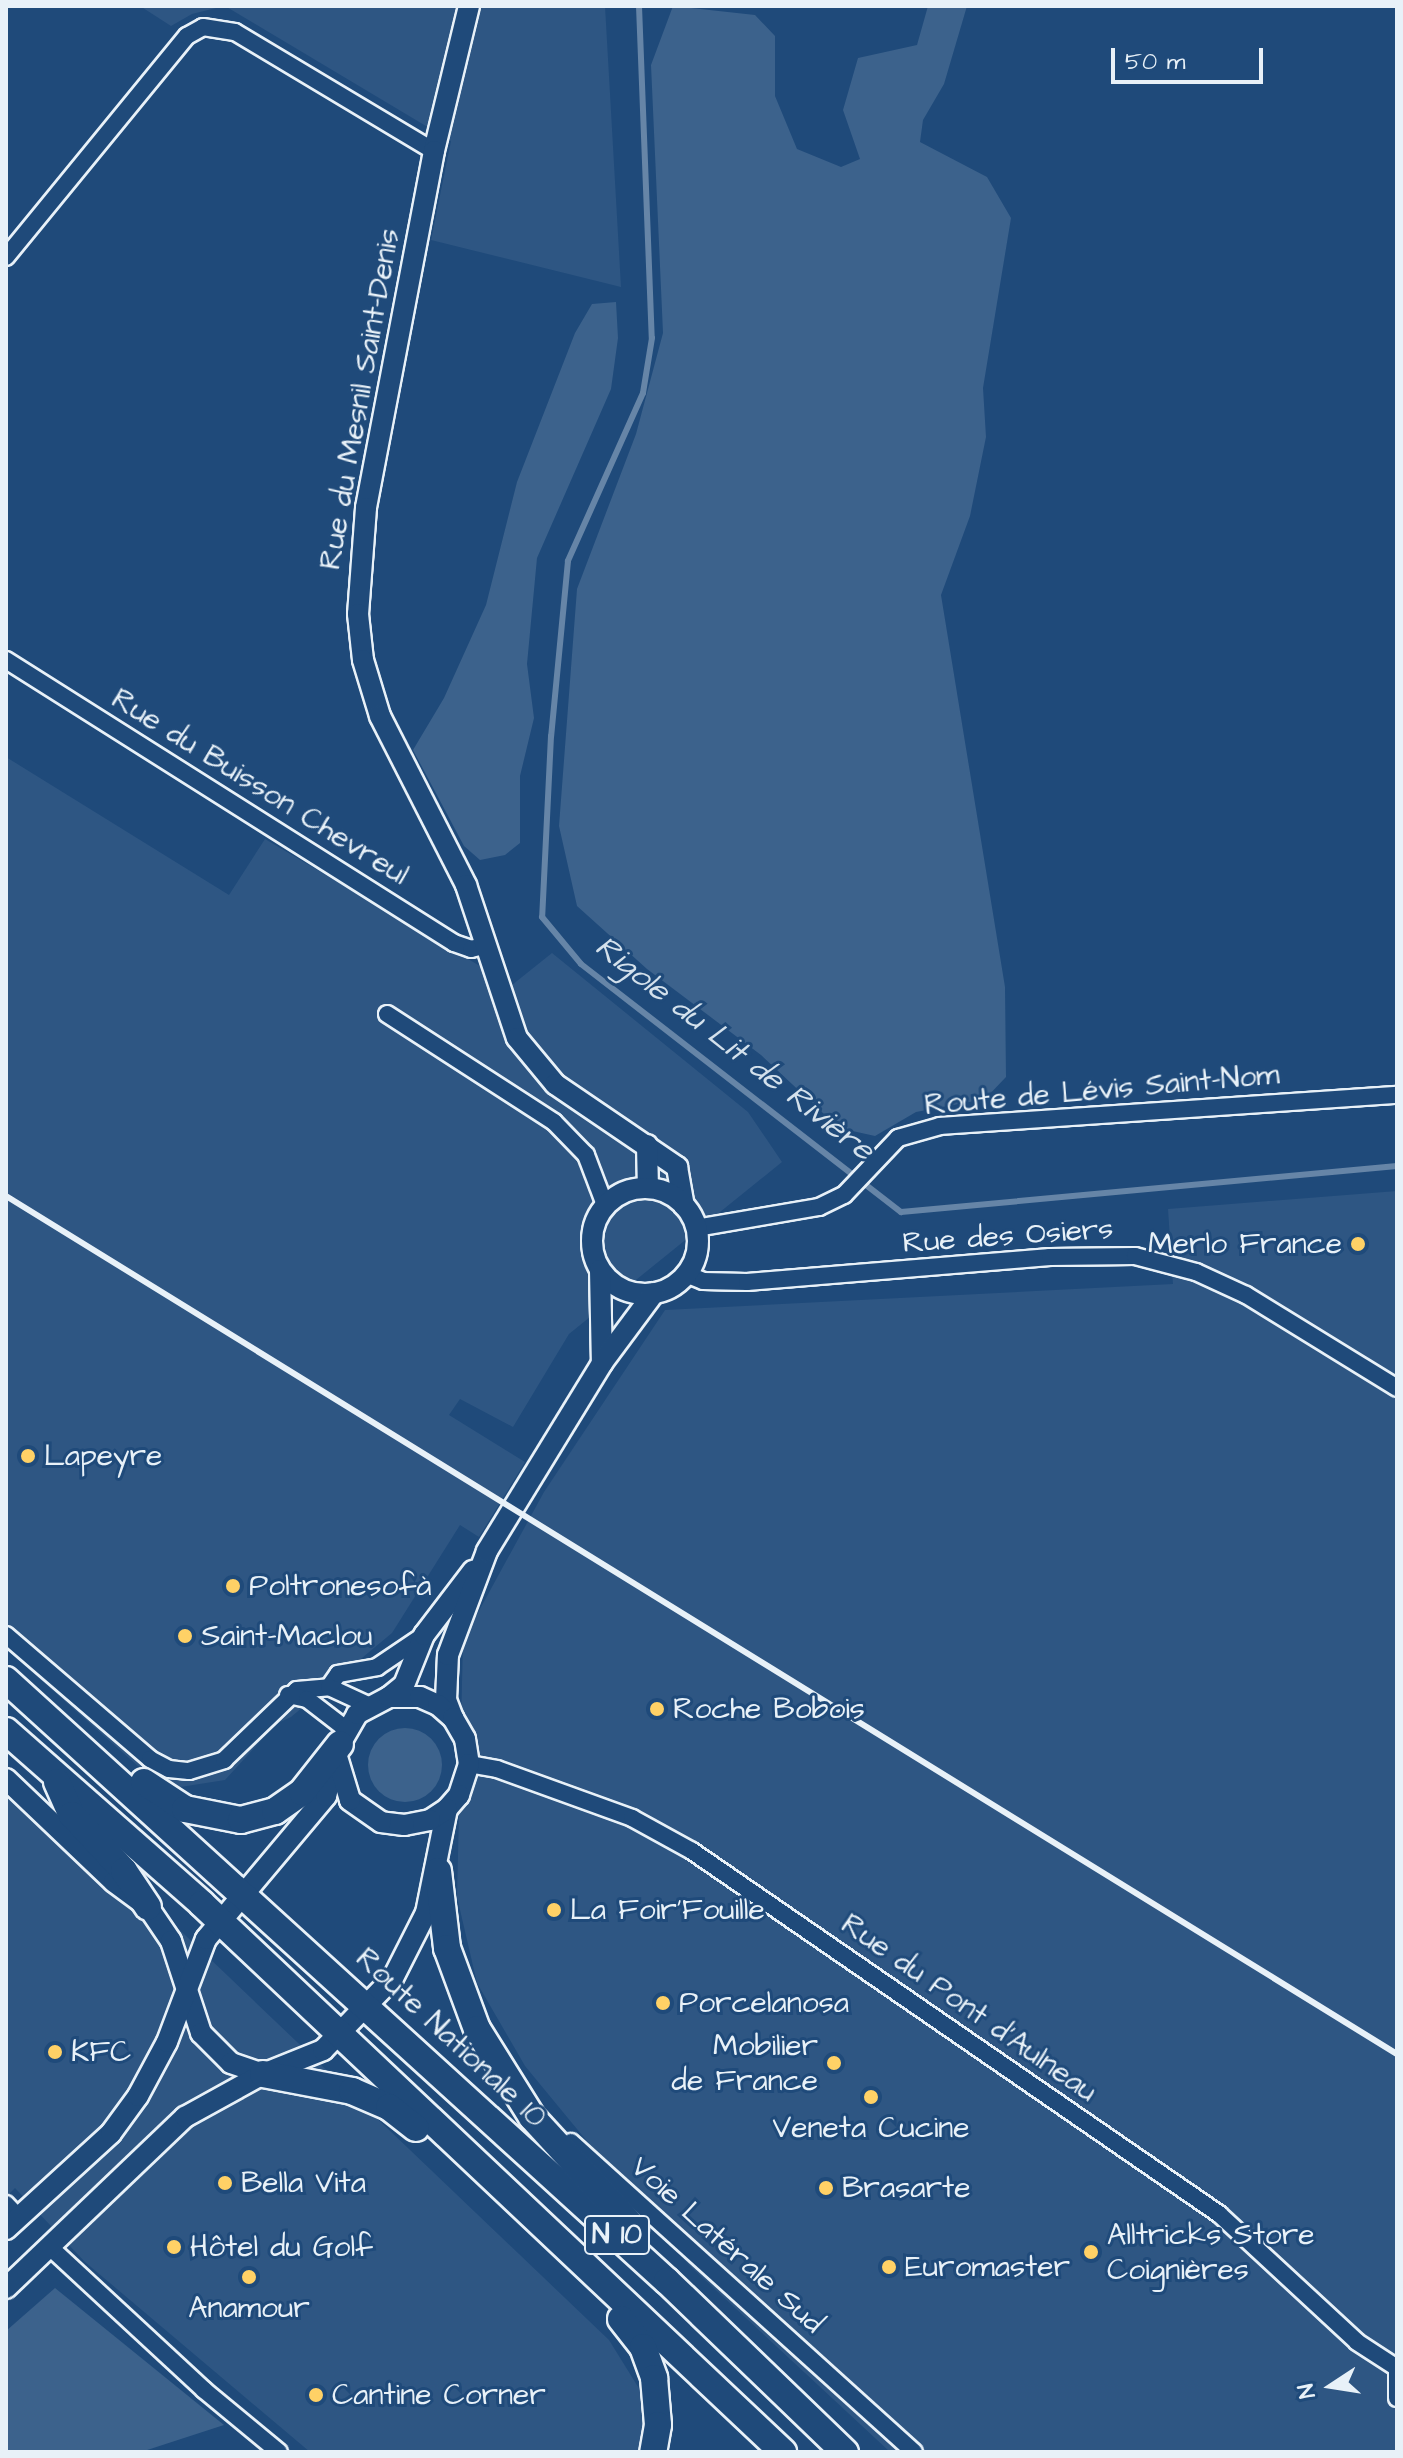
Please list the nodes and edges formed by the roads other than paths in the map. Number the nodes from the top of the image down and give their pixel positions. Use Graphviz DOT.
graph roads {
  1 [pos="469,6"];
  2 [pos="434,151"];
  3 [pos="6,257"];
  4 [pos="6,660"];
  5 [pos="487,945"];
  6 [pos="387,1014"];
  7 [pos="1397,1095"];
  8 [pos="647,1145"];
  9 [pos="648,1188"];
  10 [pos="605,1205"];
  11 [pos="684,1205"];
  12 [pos="696,1228"];
  13 [pos="600,1270"];
  14 [pos="686,1274"];
  15 [pos="654,1293"];
  16 [pos="602,1363"];
  17 [pos="1397,1388"];
  18 [pos="487,1551"];
  19 [pos="6,1635"];
  20 [pos="424,1635"];
  21 [pos="6,1680"];
  22 [pos="329,1687"];
  23 [pos="288,1695"];
  24 [pos="389,1697"];
  25 [pos="368,1705"];
  26 [pos="453,1718"];
  27 [pos="6,1731"];
  28 [pos="341,1743"];
  29 [pos="85,1748"];
  30 [pos="469,1764"];
  31 [pos="54,1775"];
  32 [pos="11,1789"];
  33 [pos="447,1809"];
  34 [pos="438,1871"];
  35 [pos="245,1893"];
  36 [pos="148,1907"];
  37 [pos="220,1923"];
  38 [pos="187,1986"];
  39 [pos="369,2007"];
  40 [pos="342,2036"];
  41 [pos="263,2074"];
  42 [pos="508,2077"];
  43 [pos="462,2152"];
  44 [pos="10,2217"];
  45 [pos="52,2249"];
  46 [pos="667,2281"];
  47 [pos="6,2288"];
  48 [pos="616,2297"];
  49 [pos="1397,2369"];
  50 [pos="1397,2398"];
  51 [pos="279,2452"];
  52 [pos="653,2452"];
  53 [pos="783,2452"];
  54 [pos="845,2452"];
  55 [pos="914,2452"];
  1 -- 2 [label="street, Rue du Mesnil Saint-Denis"];
  2 -- 3 [label="street"];
  2 -- 5 [label="street, Rue du Mesnil Saint-Denis"];
  4 -- 5 [label="street, Rue du Buisson Chevreul"];
  5 -- 8 [label="street, Rue du Mesnil Saint-Denis"];
  6 -- 10 [label="street"];
  7 -- 12 [label="street, Route de Lévis Saint-Nom"];
  8 -- 9 [label="street"];
  8 -- 11 [label="street, Rue du Mesnil Saint-Denis"];
  9 -- 10 [label="street"];
  9 -- 11 [label="street"];
  10 -- 13 [label="street"];
  11 -- 12 [label="street"];
  12 -- 14 [label="street"];
  13 -- 15 [label="street"];
  13 -- 16 [label="street"];
  14 -- 15 [label="street"];
  14 -- 17 [label="street, Rue des Osiers"];
  15 -- 16 [label="street"];
  16 -- 18 [label="street"];
  18 -- 20 [label="street"];
  18 -- 26 [label="street"];
  19 -- 23 [label="street"];
  20 -- 22 [label="street"];
  20 -- 24 [label="street"];
  21 -- 29 [label="main road, Route Nationale 10 / N 10"];
  22 -- 23 [label="street"];
  22 -- 25 [label="street"];
  23 -- 28 [label="street"];
  24 -- 25 [label="street"];
  24 -- 26 [label="street"];
  25 -- 28 [label="street"];
  26 -- 30 [label="street"];
  27 -- 31 [label="main road, N 10"];
  28 -- 29 [label="main road"];
  28 -- 33 [label="street"];
  28 -- 35 [label="street"];
  29 -- 35 [label="main road, Route Nationale 10 / N 10"];
  30 -- 33 [label="street"];
  30 -- 49 [label="street, Rue du Pont d'Aulneau"];
  31 -- 36 [label="main road"];
  31 -- 37 [label="main road, N 10"];
  32 -- 36 [label="street"];
  33 -- 34 [label="street"];
  34 -- 39 [label="street"];
  34 -- 42 [label="main road"];
  35 -- 37 [label="street"];
  35 -- 39 [label="main road, Route Nationale 10 / N 10"];
  36 -- 38 [label="street"];
  37 -- 38 [label="street"];
  37 -- 40 [label="main road, N 10"];
  38 -- 41 [label="street"];
  38 -- 44 [label="street"];
  39 -- 40 [label="street"];
  39 -- 46 [label="main road, Route Nationale 10 / N 10"];
  40 -- 41 [label="street"];
  40 -- 43 [label="main road, N 10"];
  41 -- 43 [label="main road"];
  41 -- 45 [label="street"];
  42 -- 46 [label="main road"];
  42 -- 55 [label="street, Voie Latérale Sud"];
  43 -- 48 [label="main road, N 10"];
  45 -- 47 [label="street"];
  45 -- 51 [label="street"];
  46 -- 54 [label="main road, Route Nationale 10 / N 10"];
  48 -- 52 [label="main road"];
  48 -- 53 [label="main road, N 10"];
  49 -- 50 [label="street"];
}
